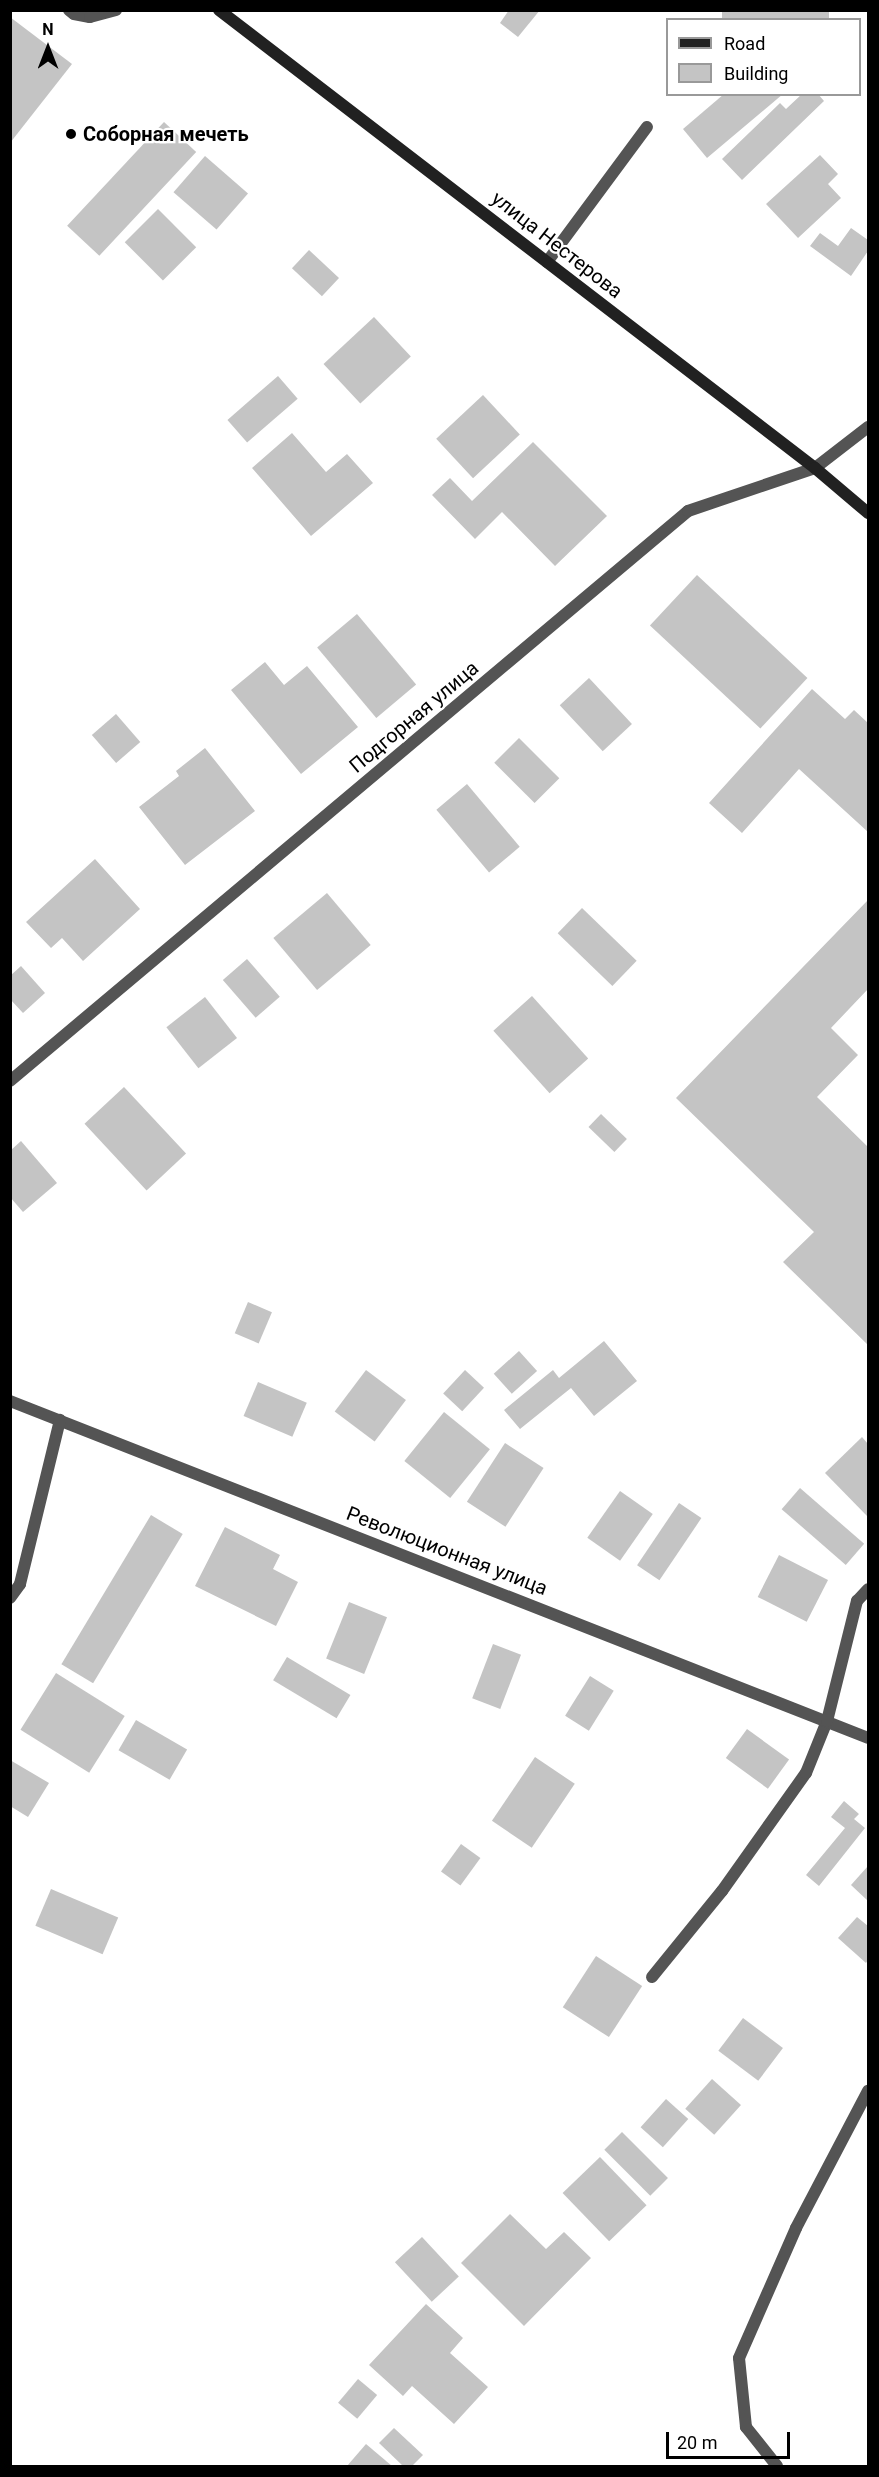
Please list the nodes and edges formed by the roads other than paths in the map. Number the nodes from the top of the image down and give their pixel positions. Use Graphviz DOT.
graph roads {
  1 [pos="69,10"];
  2 [pos="116,10"];
  3 [pos="219,10"];
  4 [pos="646,127"];
  5 [pos="547,262"];
  6 [pos="868,427"];
  7 [pos="815,468"];
  8 [pos="868,513"];
  9 [pos="10,1081"];
  10 [pos="10,1401"];
  11 [pos="60,1420"];
  12 [pos="868,1589"];
  13 [pos="10,1598"];
  14 [pos="827,1721"];
  15 [pos="868,1738"];
  16 [pos="652,1977"];
  17 [pos="868,2091"];
  18 [pos="777,2466"];
  1 -- 2 [label="street"];
  3 -- 5 [label="main road, улица Нестерова"];
  4 -- 5 [label="street"];
  5 -- 7 [label="main road, улица Нестерова"];
  6 -- 7 [label="street, Подгорная улица"];
  7 -- 8 [label="main road, улица Нестерова"];
  7 -- 9 [label="street, Подгорная улица"];
  10 -- 11 [label="street, Революционная улица"];
  11 -- 13 [label="street"];
  11 -- 14 [label="street, Революционная улица"];
  12 -- 14 [label="street"];
  14 -- 15 [label="street, Революционная улица"];
  14 -- 16 [label="street"];
  17 -- 18 [label="street"];
}
